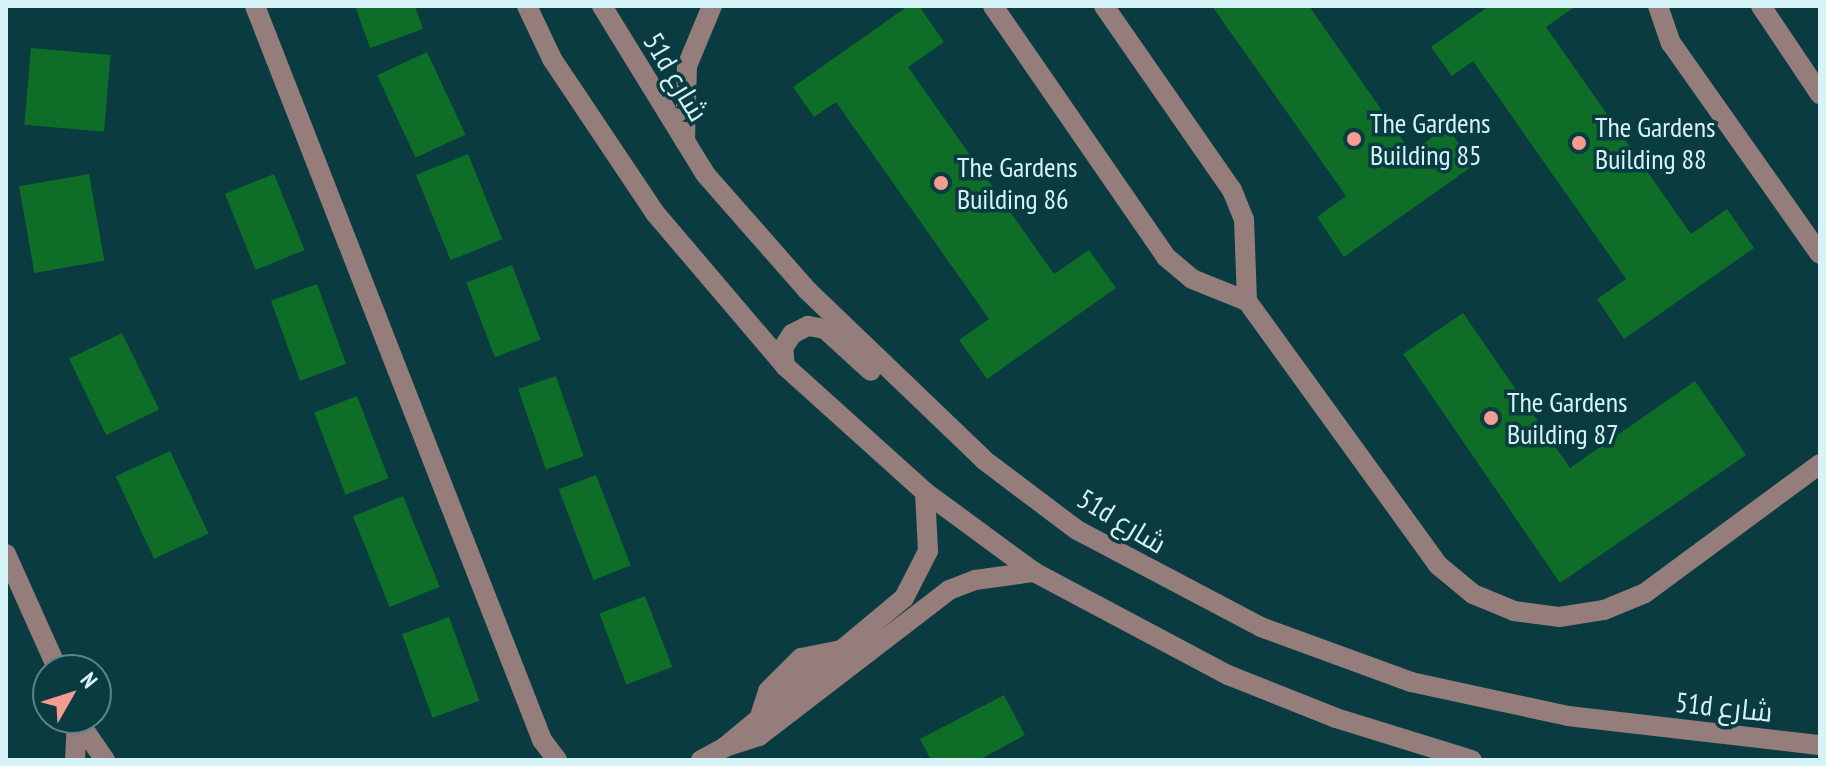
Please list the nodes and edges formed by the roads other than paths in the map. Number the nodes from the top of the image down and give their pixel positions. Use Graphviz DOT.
graph roads {
  1 [pos="255,6"];
  2 [pos="527,6"];
  3 [pos="602,6"];
  4 [pos="712,6"];
  5 [pos="993,6"];
  6 [pos="1104,6"];
  7 [pos="1658,6"];
  8 [pos="1761,6"];
  9 [pos="1820,94"];
  10 [pos="685,145"];
  11 [pos="1820,254"];
  12 [pos="1247,301"];
  13 [pos="785,366"];
  14 [pos="922,402"];
  15 [pos="1820,464"];
  16 [pos="925,492"];
  17 [pos="6,554"];
  18 [pos="1034,572"];
  19 [pos="51,654"];
  20 [pos="76,734"];
  21 [pos="87,734"];
  22 [pos="1820,745"];
  23 [pos="725,747"];
  24 [pos="543,750"];
  25 [pos="75,760"];
  26 [pos="105,760"];
  27 [pos="557,760"];
  28 [pos="701,760"];
  29 [pos="1472,760"];
  1 -- 24 [label="street"];
  2 -- 13 [label="street"];
  3 -- 10 [label="street, 51d شارع"];
  4 -- 10 [label="street"];
  5 -- 12 [label="street"];
  6 -- 12 [label="street"];
  7 -- 11 [label="street"];
  8 -- 9 [label="street"];
  10 -- 14 [label="street, 51d شارع"];
  12 -- 15 [label="street"];
  13 -- 14 [label="street"];
  13 -- 16 [label="street"];
  14 -- 22 [label="street, 51d شارع"];
  16 -- 18 [label="street"];
  16 -- 23 [label="street"];
  17 -- 19 [label="street"];
  18 -- 23 [label="street"];
  18 -- 29 [label="street"];
  20 -- 25 [label="street"];
  21 -- 26 [label="street"];
  23 -- 28 [label="street"];
  24 -- 27 [label="street"];
}
